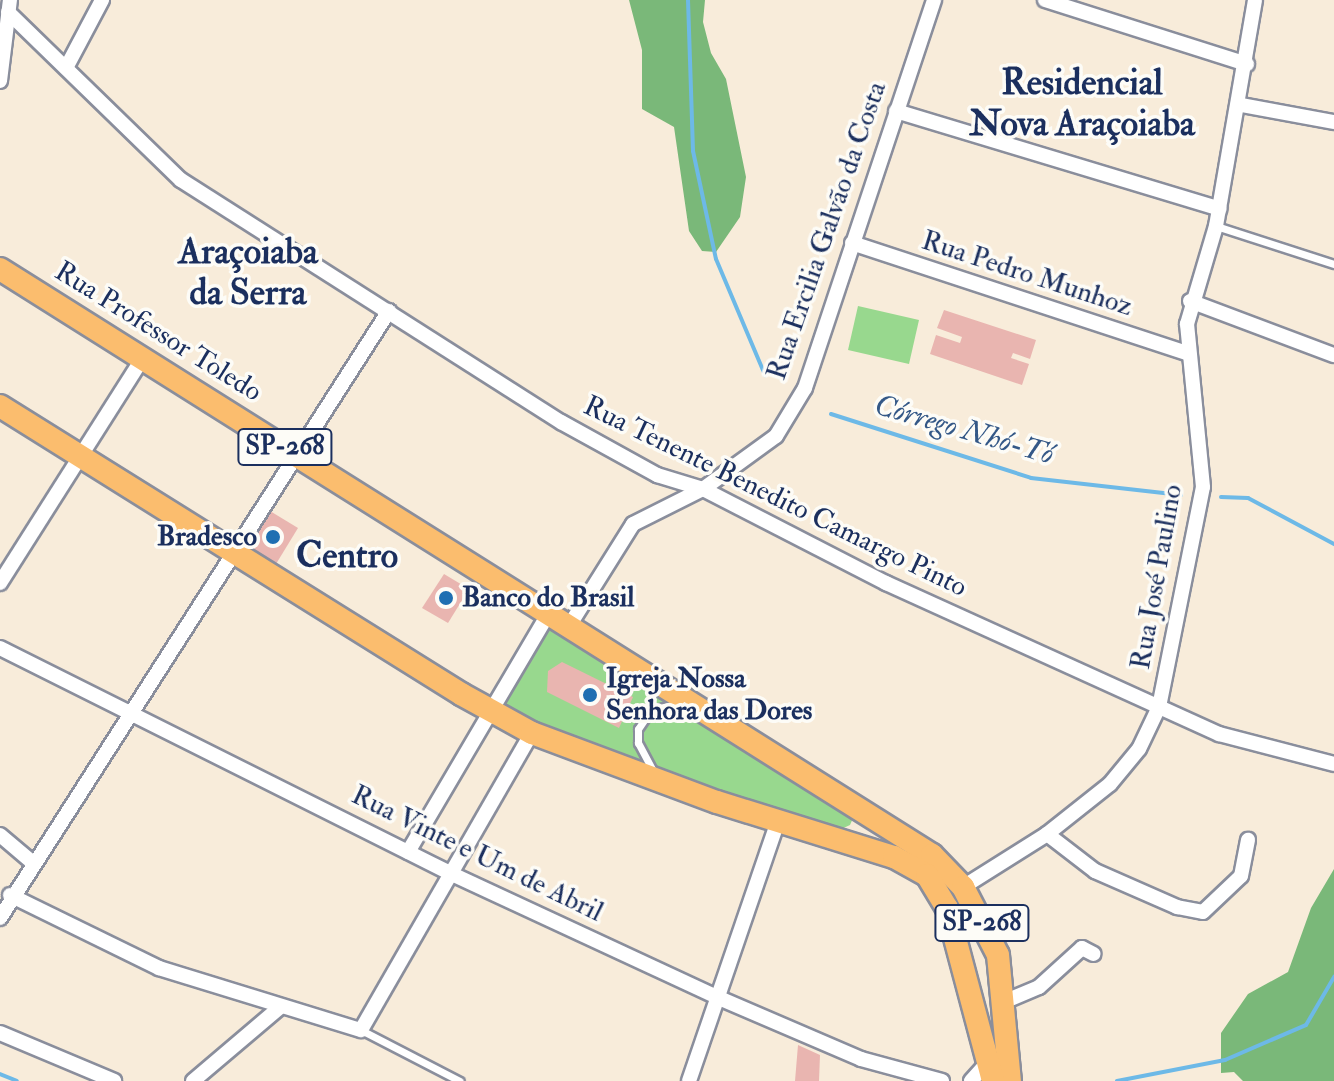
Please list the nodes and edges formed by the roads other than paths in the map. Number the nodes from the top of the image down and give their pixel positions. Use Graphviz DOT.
graph roads {
  1 [pos="102,0"];
  2 [pos="934,0"];
  3 [pos="1045,0"];
  4 [pos="1255,0"];
  5 [pos="9,6"];
  6 [pos="1247,64"];
  7 [pos="66,68"];
  8 [pos="0,81"];
  9 [pos="1241,105"];
  10 [pos="896,111"];
  11 [pos="1334,122"];
  12 [pos="1220,209"];
  13 [pos="1216,226"];
  14 [pos="852,243"];
  15 [pos="1334,264"];
  16 [pos="0,269"];
  17 [pos="1190,301"];
  18 [pos="389,311"];
  19 [pos="1187,353"];
  20 [pos="1334,355"];
  21 [pos="144,356"];
  22 [pos="0,406"];
  23 [pos="296,454"];
  24 [pos="83,457"];
  25 [pos="703,489"];
  26 [pos="233,551"];
  27 [pos="0,583"];
  28 [pos="549,613"];
  29 [pos="569,626"];
  30 [pos="0,648"];
  31 [pos="696,707"];
  32 [pos="1159,707"];
  33 [pos="129,710"];
  34 [pos="490,711"];
  35 [pos="532,733"];
  36 [pos="1334,764"];
  37 [pos="663,783"];
  38 [pos="779,818"];
  39 [pos="1047,834"];
  40 [pos="0,835"];
  41 [pos="1248,840"];
  42 [pos="408,852"];
  43 [pos="32,862"];
  44 [pos="452,874"];
  45 [pos="963,887"];
  46 [pos="10,895"];
  47 [pos="0,918"];
  48 [pos="1094,954"];
  49 [pos="970,987"];
  50 [pos="1001,995"];
  51 [pos="719,998"];
  52 [pos="279,1008"];
  53 [pos="361,1030"];
  54 [pos="0,1033"];
  55 [pos="1004,1034"];
  56 [pos="991,1072"];
  57 [pos="114,1081"];
  58 [pos="193,1081"];
  59 [pos="460,1081"];
  60 [pos="689,1081"];
  61 [pos="942,1081"];
  62 [pos="971,1081"];
  63 [pos="1010,1081"];
  1 -- 7 [label="street"];
  2 -- 10 [label="street, Rua Ercilia Galvão da Costa"];
  3 -- 6 [label="street"];
  4 -- 6 [label="street, Rua José Paulino"];
  5 -- 7 [label="street, Rua Tenente Benedito Camargo Pinto"];
  5 -- 8 [label="street"];
  6 -- 9 [label="street, Rua José Paulino"];
  7 -- 18 [label="street, Rua Tenente Benedito Camargo Pinto"];
  9 -- 11 [label="street"];
  9 -- 12 [label="street, Rua José Paulino"];
  10 -- 12 [label="street"];
  10 -- 14 [label="street, Rua Ercilia Galvão da Costa"];
  12 -- 13 [label="street, Rua José Paulino"];
  13 -- 15 [label="lane"];
  13 -- 17 [label="street, Rua José Paulino"];
  14 -- 19 [label="street, Rua Pedro Munhoz"];
  14 -- 25 [label="street, Rua Ercilia Galvão da Costa"];
  16 -- 21 [label="main road, Rua Professor Toledo / SP-268"];
  17 -- 19 [label="street, Rua José Paulino"];
  17 -- 20 [label="street"];
  18 -- 23 [label="street"];
  18 -- 25 [label="street, Rua Tenente Benedito Camargo Pinto"];
  19 -- 32 [label="street, Rua José Paulino"];
  21 -- 23 [label="main road, Rua Professor Toledo / SP-268"];
  21 -- 24 [label="street"];
  22 -- 24 [label="main road, SP-268"];
  23 -- 26 [label="street"];
  23 -- 28 [label="main road, Rua Professor Toledo / SP-268"];
  24 -- 26 [label="main road, SP-268"];
  24 -- 27 [label="street"];
  25 -- 29 [label="street, Rua Ercilia Galvão da Costa"];
  25 -- 32 [label="street, Rua Tenente Benedito Camargo Pinto"];
  26 -- 33 [label="street"];
  26 -- 34 [label="main road, SP-268"];
  28 -- 29 [label="main road, Rua Professor Toledo / SP-268"];
  28 -- 34 [label="street"];
  29 -- 31 [label="main road, SP-268"];
  30 -- 33 [label="street, Rua Vinte e Um de Abril"];
  31 -- 37 [label="lane"];
  31 -- 45 [label="main road, SP-268"];
  32 -- 36 [label="street, Rua Tenente Benedito Camargo Pinto"];
  32 -- 39 [label="street, Rua José Paulino"];
  33 -- 42 [label="street, Rua Vinte e Um de Abril"];
  33 -- 43 [label="street"];
  34 -- 35 [label="main road, SP-268"];
  34 -- 42 [label="street"];
  35 -- 37 [label="main road, SP-268"];
  35 -- 44 [label="street"];
  37 -- 38 [label="main road, SP-268"];
  38 -- 49 [label="main road, SP-268"];
  38 -- 51 [label="street"];
  39 -- 41 [label="street"];
  39 -- 45 [label="street, Rua José Paulino"];
  40 -- 43 [label="street"];
  42 -- 44 [label="street, Rua Vinte e Um de Abril"];
  43 -- 46 [label="street"];
  44 -- 51 [label="street, Rua Vinte e Um de Abril"];
  44 -- 53 [label="street"];
  45 -- 50 [label="main road, SP-268"];
  46 -- 47 [label="street"];
  46 -- 52 [label="street"];
  48 -- 50 [label="street"];
  49 -- 50 [label="main road"];
  49 -- 56 [label="main road, SP-268"];
  50 -- 55 [label="main road, SP-268"];
  51 -- 60 [label="street"];
  51 -- 61 [label="street, Rua Vinte e Um de Abril"];
  52 -- 53 [label="street"];
  52 -- 58 [label="street"];
  53 -- 59 [label="lane"];
  54 -- 57 [label="street"];
  55 -- 56 [label="street"];
  55 -- 63 [label="main road, SP-268"];
  56 -- 62 [label="street"];
}
